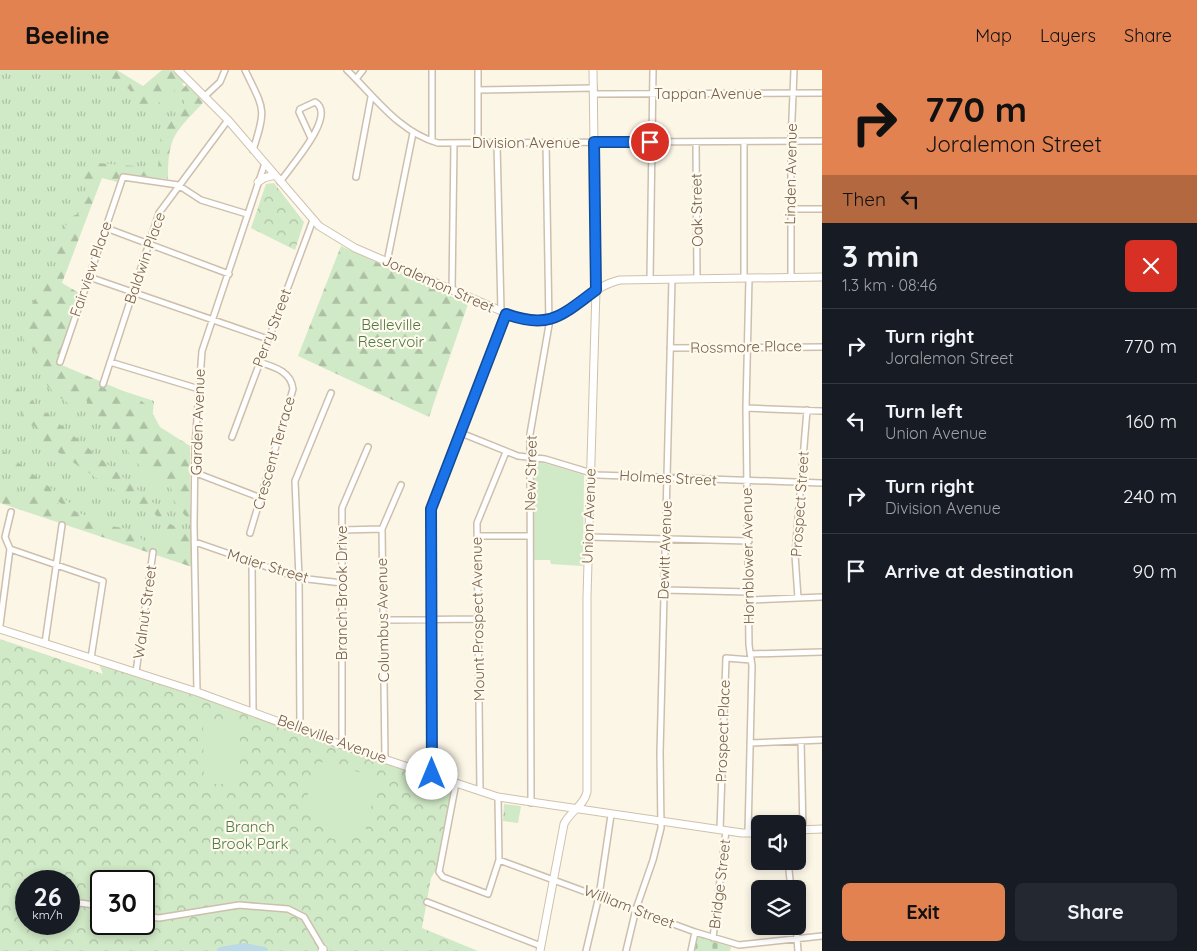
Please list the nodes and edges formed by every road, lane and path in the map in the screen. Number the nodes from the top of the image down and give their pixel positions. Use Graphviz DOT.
graph roads {
  1 [pos="178,70"];
  2 [pos="225,70"];
  3 [pos="245,70"];
  4 [pos="347,70"];
  5 [pos="363,70"];
  6 [pos="432,70"];
  7 [pos="478,70"];
  8 [pos="594,70"];
  9 [pos="653,70"];
  10 [pos="794,70"];
  11 [pos="356,78"];
  12 [pos="478,90"];
  13 [pos="594,91"];
  14 [pos="793,93"];
  15 [pos="822,93"];
  16 [pos="652,94"];
  17 [pos="205,96"];
  18 [pos="372,97"];
  19 [pos="228,120"];
  20 [pos="414,133"];
  21 [pos="311,138"];
  22 [pos="432,141"];
  23 [pos="594,142"];
  24 [pos="650,142"];
  25 [pos="696,142"];
  26 [pos="744,142"];
  27 [pos="791,142"];
  28 [pos="822,142"];
  29 [pos="478,143"];
  30 [pos="454,144"];
  31 [pos="497,144"];
  32 [pos="546,144"];
  33 [pos="253,150"];
  34 [pos="265,163"];
  35 [pos="275,176"];
  36 [pos="356,177"];
  37 [pos="258,182"];
  38 [pos="280,182"];
  39 [pos="178,185"];
  40 [pos="822,209"];
  41 [pos="790,210"];
  42 [pos="247,214"];
  43 [pos="313,220"];
  44 [pos="106,228"];
  45 [pos="149,242"];
  46 [pos="387,262"];
  47 [pos="229,274"];
  48 [pos="89,277"];
  49 [pos="822,277"];
  50 [pos="672,278"];
  51 [pos="697,278"];
  52 [pos="747,278"];
  53 [pos="791,278"];
  54 [pos="650,279"];
  55 [pos="596,290"];
  56 [pos="452,291"];
  57 [pos="132,292"];
  58 [pos="503,312"];
  59 [pos="211,319"];
  60 [pos="549,320"];
  61 [pos="268,339"];
  62 [pos="747,347"];
  63 [pos="822,347"];
  64 [pos="670,348"];
  65 [pos="60,362"];
  66 [pos="110,362"];
  67 [pos="260,362"];
  68 [pos="104,384"];
  69 [pos="199,389"];
  70 [pos="331,392"];
  71 [pos="746,408"];
  72 [pos="807,410"];
  73 [pos="822,410"];
  74 [pos="461,433"];
  75 [pos="232,437"];
  76 [pos="368,446"];
  77 [pos="506,452"];
  78 [pos="530,458"];
  79 [pos="591,472"];
  80 [pos="196,473"];
  81 [pos="667,478"];
  82 [pos="748,481"];
  83 [pos="801,483"];
  84 [pos="822,483"];
  85 [pos="401,485"];
  86 [pos="261,498"];
  87 [pos="11,512"];
  88 [pos="62,525"];
  89 [pos="382,529"];
  90 [pos="342,530"];
  91 [pos="250,533"];
  92 [pos="478,536"];
  93 [pos="530,536"];
  94 [pos="589,537"];
  95 [pos="665,538"];
  96 [pos="749,541"];
  97 [pos="195,542"];
  98 [pos="10,549"];
  99 [pos="153,552"];
  100 [pos="252,562"];
  101 [pos="56,564"];
  102 [pos="299,578"];
  103 [pos="342,583"];
  104 [pos="664,590"];
  105 [pos="749,592"];
  106 [pos="822,597"];
  107 [pos="798,598"];
  108 [pos="749,600"];
  109 [pos="431,619"];
  110 [pos="478,619"];
  111 [pos="384,620"];
  112 [pos="0,625"];
  113 [pos="0,629"];
  114 [pos="45,644"];
  115 [pos="822,652"];
  116 [pos="751,657"];
  117 [pos="91,658"];
  118 [pos="136,672"];
  119 [pos="197,692"];
  120 [pos="253,711"];
  121 [pos="300,728"];
  122 [pos="822,740"];
  123 [pos="801,741"];
  124 [pos="750,743"];
  125 [pos="342,745"];
  126 [pos="385,759"];
  127 [pos="432,774"];
  128 [pos="456,783"];
  129 [pos="480,791"];
  130 [pos="498,797"];
  131 [pos="531,804"];
  132 [pos="574,810"];
  133 [pos="611,815"];
  134 [pos="800,815"];
  135 [pos="661,822"];
  136 [pos="822,829"];
  137 [pos="723,830"];
  138 [pos="806,830"];
  139 [pos="748,834"];
  140 [pos="751,834"];
  141 [pos="500,860"];
  142 [pos="555,879"];
  143 [pos="599,896"];
  144 [pos="427,902"];
  145 [pos="80,903"];
  146 [pos="90,904"];
  147 [pos="636,909"];
  148 [pos="155,917"];
  149 [pos="695,932"];
  150 [pos="797,935"];
  151 [pos="822,936"];
  152 [pos="713,938"];
  153 [pos="797,940"];
  154 [pos="540,948"];
  155 [pos="323,950"];
  156 [pos="586,951"];
  157 [pos="626,951"];
  158 [pos="691,951"];
  159 [pos="798,951"];
  1 -- 17 [label="street, Joralemon Street"];
  2 -- 17 [label="street"];
  3 -- 33 [label="street"];
  4 -- 11 [label="street, Division Avenue"];
  5 -- 11 [label="street"];
  6 -- 22 [label="street"];
  7 -- 12 [label="street"];
  8 -- 13 [label="street, Union Avenue"];
  9 -- 16 [label="street"];
  10 -- 14 [label="street, Linden Avenue"];
  11 -- 18 [label="street, Division Avenue"];
  12 -- 13 [label="street, Tappan Avenue"];
  12 -- 29 [label="street"];
  13 -- 16 [label="street, Tappan Avenue"];
  13 -- 23 [label="street, Union Avenue"];
  14 -- 15 [label="street, Tappan Avenue"];
  14 -- 16 [label="street, Tappan Avenue"];
  14 -- 27 [label="street, Linden Avenue"];
  16 -- 24 [label="street"];
  17 -- 19 [label="street, Joralemon Street"];
  18 -- 20 [label="street, Division Avenue"];
  18 -- 36 [label="street"];
  19 -- 33 [label="street, Joralemon Street"];
  19 -- 39 [label="street, Baldwin Place"];
  20 -- 22 [label="street, Division Avenue"];
  20 -- 46 [label="street"];
  21 -- 21 [label="street"];
  21 -- 38 [label="street"];
  22 -- 30 [label="street, Division Avenue"];
  23 -- 24 [label="street, Division Avenue"];
  23 -- 32 [label="street, Division Avenue"];
  23 -- 55 [label="street, Union Avenue"];
  24 -- 25 [label="street, Division Avenue"];
  24 -- 54 [label="street"];
  25 -- 26 [label="street, Division Avenue"];
  25 -- 51 [label="street, Oak Street"];
  26 -- 27 [label="street, Division Avenue"];
  26 -- 52 [label="street, Hornblower Avenue"];
  27 -- 28 [label="street, Division Avenue"];
  27 -- 41 [label="street, Linden Avenue"];
  29 -- 30 [label="street, Division Avenue"];
  29 -- 31 [label="street, Division Avenue"];
  30 -- 56 [label="street"];
  31 -- 32 [label="street, Division Avenue"];
  31 -- 58 [label="street"];
  32 -- 60 [label="street, New Street"];
  33 -- 34 [label="street, Joralemon Street"];
  34 -- 35 [label="street, Joralemon Street"];
  34 -- 37 [label="street, Garden Avenue"];
  35 -- 37 [label="street"];
  35 -- 38 [label="street, Joralemon Street"];
  37 -- 42 [label="street, Garden Avenue"];
  38 -- 43 [label="street, Joralemon Street"];
  39 -- 42 [label="street"];
  39 -- 44 [label="street, Fairview Place"];
  39 -- 45 [label="street, Baldwin Place"];
  40 -- 41 [label="street"];
  41 -- 53 [label="street, Linden Avenue"];
  42 -- 47 [label="street, Garden Avenue"];
  43 -- 46 [label="street, Joralemon Street"];
  43 -- 61 [label="street, Perry Street"];
  44 -- 45 [label="street"];
  44 -- 48 [label="street, Fairview Place"];
  45 -- 47 [label="street"];
  45 -- 57 [label="street, Baldwin Place"];
  46 -- 56 [label="street, Joralemon Street"];
  47 -- 59 [label="street, Garden Avenue"];
  48 -- 57 [label="street"];
  48 -- 65 [label="street, Fairview Place"];
  49 -- 53 [label="street"];
  50 -- 51 [label="street"];
  50 -- 54 [label="street"];
  50 -- 64 [label="street, Dewitt Avenue"];
  51 -- 52 [label="street"];
  52 -- 53 [label="street"];
  52 -- 62 [label="street, Hornblower Avenue"];
  54 -- 55 [label="street"];
  55 -- 60 [label="street"];
  55 -- 79 [label="street, Union Avenue"];
  56 -- 58 [label="street, Joralemon Street"];
  57 -- 59 [label="street"];
  57 -- 66 [label="street, Baldwin Place"];
  58 -- 60 [label="street, Joralemon Street"];
  58 -- 74 [label="street"];
  59 -- 61 [label="street"];
  59 -- 69 [label="street, Garden Avenue"];
  60 -- 78 [label="street, New Street"];
  61 -- 67 [label="street, Perry Street"];
  62 -- 63 [label="street, Rossmore Place"];
  62 -- 64 [label="street, Rossmore Place"];
  62 -- 71 [label="street, Hornblower Avenue"];
  64 -- 81 [label="street, Dewitt Avenue"];
  66 -- 68 [label="street, Baldwin Place"];
  66 -- 69 [label="street"];
  67 -- 75 [label="street, Perry Street"];
  67 -- 86 [label="street, Crescent Terrace"];
  69 -- 80 [label="street, Garden Avenue"];
  70 -- 102 [label="street"];
  71 -- 72 [label="street"];
  71 -- 82 [label="street, Hornblower Avenue"];
  72 -- 73 [label="street"];
  72 -- 83 [label="street, Prospect Street"];
  74 -- 77 [label="street, Holmes Street"];
  74 -- 109 [label="street"];
  76 -- 90 [label="street, Branch Brook Drive"];
  77 -- 78 [label="street, Holmes Street"];
  77 -- 92 [label="street, Mount Prospect Avenue"];
  78 -- 79 [label="street, Holmes Street"];
  78 -- 93 [label="street, New Street"];
  79 -- 81 [label="street, Holmes Street"];
  79 -- 94 [label="street, Union Avenue"];
  80 -- 86 [label="street"];
  80 -- 97 [label="street, Garden Avenue"];
  81 -- 82 [label="street, Holmes Street"];
  81 -- 95 [label="street, Dewitt Avenue"];
  82 -- 83 [label="street, Holmes Street"];
  82 -- 96 [label="street, Hornblower Avenue"];
  83 -- 84 [label="street, Holmes Street"];
  83 -- 107 [label="street, Prospect Street"];
  85 -- 89 [label="street, Columbus Avenue"];
  86 -- 91 [label="street, Crescent Terrace"];
  87 -- 98 [label="street"];
  88 -- 101 [label="street"];
  89 -- 90 [label="street"];
  89 -- 111 [label="street, Columbus Avenue"];
  90 -- 103 [label="street, Branch Brook Drive"];
  92 -- 93 [label="street"];
  92 -- 110 [label="street, Mount Prospect Avenue"];
  93 -- 131 [label="street, New Street"];
  94 -- 95 [label="street"];
  94 -- 132 [label="street, Union Avenue"];
  95 -- 96 [label="street"];
  95 -- 104 [label="street, Dewitt Avenue"];
  96 -- 105 [label="street, Hornblower Avenue"];
  97 -- 100 [label="street, Maier Street"];
  97 -- 119 [label="street, Garden Avenue"];
  98 -- 101 [label="street"];
  98 -- 112 [label="street"];
  99 -- 118 [label="street, Walnut Street"];
  100 -- 102 [label="street, Maier Street"];
  100 -- 120 [label="street"];
  101 -- 114 [label="street"];
  101 -- 117 [label="street"];
  102 -- 103 [label="street, Maier Street"];
  102 -- 121 [label="street"];
  103 -- 125 [label="street, Branch Brook Drive"];
  104 -- 105 [label="street"];
  104 -- 135 [label="street, Dewitt Avenue"];
  105 -- 108 [label="street, Hornblower Avenue"];
  106 -- 107 [label="street"];
  107 -- 108 [label="street"];
  108 -- 116 [label="street, Hornblower Avenue"];
  109 -- 110 [label="street"];
  109 -- 111 [label="street"];
  109 -- 127 [label="street"];
  110 -- 129 [label="street, Mount Prospect Avenue"];
  111 -- 126 [label="street, Columbus Avenue"];
  113 -- 114 [label="street, Belleville Avenue"];
  114 -- 117 [label="street, Belleville Avenue"];
  115 -- 116 [label="street"];
  116 -- 124 [label="street, Hornblower Avenue"];
  116 -- 137 [label="street, Prospect Place"];
  117 -- 118 [label="street, Belleville Avenue"];
  118 -- 119 [label="street, Belleville Avenue"];
  119 -- 120 [label="street, Belleville Avenue"];
  120 -- 121 [label="street, Belleville Avenue"];
  121 -- 125 [label="street, Belleville Avenue"];
  122 -- 123 [label="street"];
  123 -- 124 [label="street"];
  123 -- 134 [label="street"];
  124 -- 139 [label="street, Hornblower Avenue"];
  125 -- 126 [label="street, Belleville Avenue"];
  126 -- 127 [label="street, Belleville Avenue"];
  127 -- 128 [label="street, Belleville Avenue"];
  128 -- 129 [label="street, Belleville Avenue"];
  128 -- 141 [label="street"];
  129 -- 130 [label="street, Belleville Avenue"];
  130 -- 131 [label="street, Belleville Avenue"];
  130 -- 141 [label="street"];
  131 -- 132 [label="street, Belleville Avenue"];
  132 -- 133 [label="street, Belleville Avenue"];
  132 -- 142 [label="street, Union Avenue"];
  133 -- 135 [label="street, Belleville Avenue"];
  133 -- 143 [label="street"];
  135 -- 137 [label="street, Belleville Avenue"];
  135 -- 147 [label="street, Dewitt Avenue"];
  136 -- 138 [label="street"];
  137 -- 139 [label="street, Belleville Avenue"];
  137 -- 152 [label="street, Bridge Street"];
  139 -- 140 [label="street, Belleville Avenue"];
  141 -- 142 [label="street, William Street"];
  142 -- 143 [label="street, William Street"];
  142 -- 154 [label="street, Union Avenue"];
  143 -- 147 [label="street, William Street"];
  143 -- 156 [label="street"];
  144 -- 154 [label="street"];
  145 -- 146 [label="street"];
  147 -- 149 [label="street, William Street"];
  147 -- 157 [label="street, Dewitt Avenue"];
  148 -- 155 [label="street"];
  149 -- 152 [label="street, William Street"];
  149 -- 158 [label="street, Bridge Street"];
  150 -- 153 [label="street"];
  151 -- 153 [label="street, William Street"];
  152 -- 153 [label="street, William Street"];
  153 -- 159 [label="street"];
}
